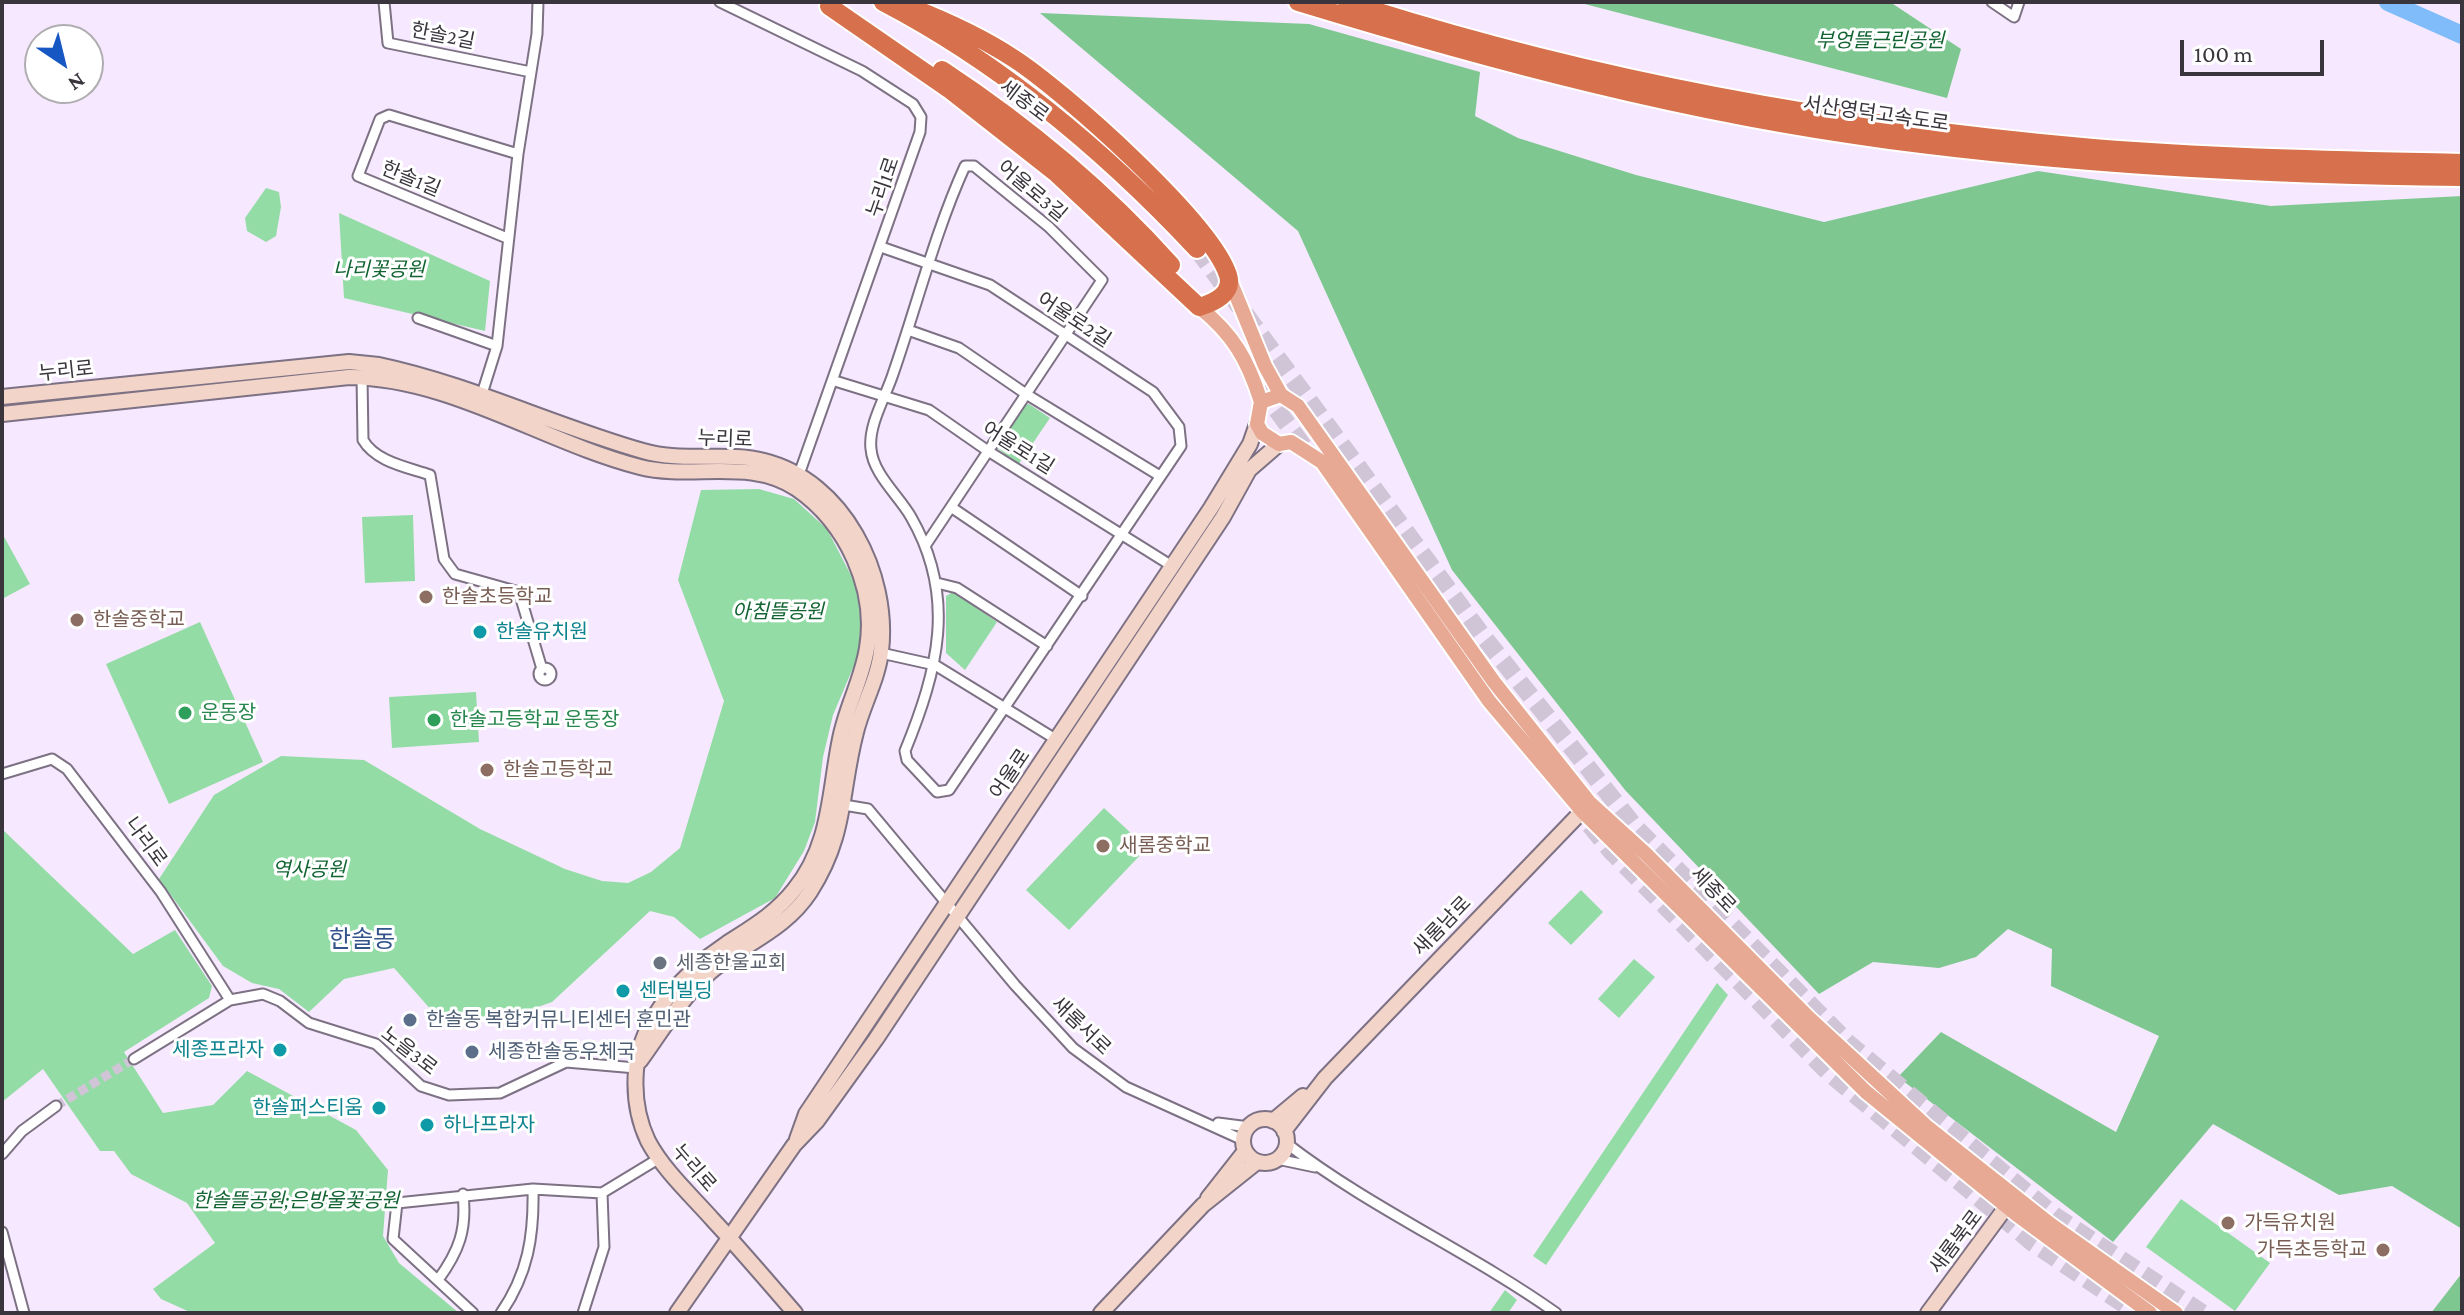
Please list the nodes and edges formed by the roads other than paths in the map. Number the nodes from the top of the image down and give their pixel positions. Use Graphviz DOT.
graph roads {
  1 [pos="384,2"];
  2 [pos="538,2"];
  3 [pos="720,2"];
  4 [pos="883,2"];
  5 [pos="897,2"];
  6 [pos="1298,2"];
  7 [pos="1347,2"];
  8 [pos="1992,2"];
  9 [pos="2019,2"];
  10 [pos="825,4"];
  11 [pos="531,72"];
  12 [pos="518,154"];
  13 [pos="2462,163"];
  14 [pos="2462,177"];
  15 [pos="507,238"];
  16 [pos="881,247"];
  17 [pos="1197,249"];
  18 [pos="930,263"];
  19 [pos="1174,269"];
  20 [pos="1228,276"];
  21 [pos="1199,307"];
  22 [pos="418,318"];
  23 [pos="908,330"];
  24 [pos="1065,336"];
  25 [pos="497,346"];
  26 [pos="362,377"];
  27 [pos="835,381"];
  28 [pos="1026,394"];
  29 [pos="886,395"];
  30 [pos="1281,395"];
  31 [pos="2,397"];
  32 [pos="479,402"];
  33 [pos="1261,402"];
  34 [pos="2,414"];
  35 [pos="1303,417"];
  36 [pos="1257,424"];
  37 [pos="1285,443"];
  38 [pos="988,451"];
  39 [pos="1160,476"];
  40 [pos="797,481"];
  41 [pos="951,507"];
  42 [pos="1123,535"];
  43 [pos="925,546"];
  44 [pos="1172,566"];
  45 [pos="937,583"];
  46 [pos="1082,596"];
  47 [pos="1047,646"];
  48 [pos="881,653"];
  49 [pos="935,665"];
  50 [pos="542,669"];
  51 [pos="1005,707"];
  52 [pos="1057,740"];
  53 [pos="2,774"];
  54 [pos="838,804"];
  55 [pos="1586,807"];
  56 [pos="954,909"];
  57 [pos="230,1000"];
  58 [pos="134,1059"];
  59 [pos="636,1068"];
  60 [pos="56,1106"];
  61 [pos="1281,1132"];
  62 [pos="1246,1139"];
  63 [pos="2,1154"];
  64 [pos="658,1159"];
  65 [pos="1277,1159"];
  66 [pos="1257,1162"];
  67 [pos="1319,1168"];
  68 [pos="533,1189"];
  69 [pos="602,1193"];
  70 [pos="463,1194"];
  71 [pos="2011,1201"];
  72 [pos="1203,1205"];
  73 [pos="2,1232"];
  74 [pos="730,1239"];
  75 [pos="438,1280"];
  76 [pos="24,1313"];
  77 [pos="473,1313"];
  78 [pos="501,1313"];
  79 [pos="583,1313"];
  80 [pos="677,1313"];
  81 [pos="795,1313"];
  82 [pos="1101,1313"];
  83 [pos="1556,1313"];
  84 [pos="1928,1313"];
  85 [pos="2150,1313"];
  86 [pos="2176,1313"];
  1 -- 11 [label="street, 한솔2길"];
  2 -- 11 [label="street"];
  3 -- 16 [label="street, 누리1로"];
  4 -- 17 [label="highway, 세종로"];
  5 -- 20 [label="highway"];
  6 -- 14 [label="highway, 서산영덕고속도로"];
  7 -- 13 [label="highway, 서산영덕고속도로"];
  8 -- 9 [label="street"];
  10 -- 19 [label="highway, 세종로"];
  10 -- 21 [label="highway"];
  11 -- 12 [label="street"];
  12 -- 15 [label="street"];
  12 -- 15 [label="street, 한솔1길"];
  15 -- 25 [label="street"];
  16 -- 18 [label="street, 어울로2길"];
  16 -- 27 [label="street, 누리1로"];
  18 -- 23 [label="street, 어울로3길"];
  18 -- 24 [label="street, 어울로2길"];
  18 -- 24 [label="street, 어울로3길"];
  20 -- 21 [label="highway"];
  20 -- 30 [label="main road, 세종로"];
  21 -- 33 [label="main road"];
  22 -- 25 [label="street"];
  23 -- 28 [label="street"];
  23 -- 29 [label="street, 어울로3길"];
  24 -- 28 [label="street, 어울로3길"];
  24 -- 39 [label="street, 어울로2길"];
  25 -- 32 [label="street"];
  26 -- 32 [label="street, 누리로"];
  26 -- 34 [label="street, 누리로"];
  26 -- 50 [label="street"];
  27 -- 29 [label="street, 어울로1길"];
  27 -- 40 [label="street, 누리1로"];
  28 -- 38 [label="street, 어울로3길"];
  28 -- 39 [label="street"];
  29 -- 38 [label="street, 어울로1길"];
  29 -- 43 [label="street, 어울로3길"];
  30 -- 33 [label="main road"];
  30 -- 35 [label="main road, 세종로"];
  31 -- 32 [label="street, 누리로"];
  32 -- 40 [label="street, 누리로"];
  33 -- 36 [label="main road"];
  35 -- 37 [label="main road"];
  35 -- 55 [label="main road, 세종로"];
  36 -- 37 [label="main road, 세종로"];
  36 -- 44 [label="street, 어울로"];
  37 -- 55 [label="main road, 세종로"];
  37 -- 56 [label="street, 어울로"];
  38 -- 41 [label="street, 어울로3길"];
  38 -- 42 [label="street, 어울로1길"];
  39 -- 42 [label="street, 어울로2길"];
  40 -- 48 [label="street, 누리로"];
  40 -- 54 [label="street, 누리로"];
  41 -- 43 [label="street, 어울로3길"];
  41 -- 46 [label="street"];
  42 -- 44 [label="street, 어울로1길"];
  42 -- 46 [label="street, 어울로3길"];
  43 -- 45 [label="street, 어울로3길"];
  44 -- 52 [label="street, 어울로"];
  45 -- 47 [label="street"];
  45 -- 49 [label="street, 어울로3길"];
  46 -- 47 [label="street, 어울로3길"];
  47 -- 51 [label="street, 어울로3길"];
  48 -- 49 [label="street"];
  48 -- 54 [label="street, 누리로"];
  49 -- 51 [label="street"];
  49 -- 51 [label="street, 어울로3길"];
  51 -- 52 [label="street"];
  52 -- 56 [label="street, 어울로"];
  53 -- 57 [label="street, 나리로"];
  54 -- 56 [label="street, 새롬서로"];
  54 -- 59 [label="street, 누리로"];
  55 -- 61 [label="street, 새롬남로"];
  55 -- 71 [label="main road, 세종로"];
  56 -- 62 [label="street, 새롬서로"];
  56 -- 74 [label="street, 어울로"];
  57 -- 58 [label="street, 노을3로"];
  57 -- 59 [label="street, 노을3로"];
  59 -- 64 [label="street, 누리로"];
  60 -- 63 [label="street"];
  61 -- 62 [label="street"];
  61 -- 65 [label="street, 새롬남로"];
  61 -- 67 [label="street"];
  62 -- 66 [label="street"];
  62 -- 72 [label="street"];
  64 -- 69 [label="street"];
  64 -- 74 [label="street, 누리로"];
  65 -- 66 [label="street"];
  65 -- 67 [label="street"];
  66 -- 72 [label="street"];
  67 -- 83 [label="street"];
  68 -- 69 [label="street"];
  68 -- 70 [label="street"];
  68 -- 78 [label="street"];
  69 -- 79 [label="street"];
  70 -- 75 [label="street"];
  70 -- 75 [label="street"];
  71 -- 84 [label="street, 새롬북로"];
  71 -- 85 [label="main road, 세종로"];
  71 -- 86 [label="main road, 세종로"];
  72 -- 82 [label="street"];
  73 -- 76 [label="street"];
  74 -- 80 [label="street, 어울로"];
  74 -- 81 [label="street, 누리로"];
  75 -- 77 [label="street"];
}
